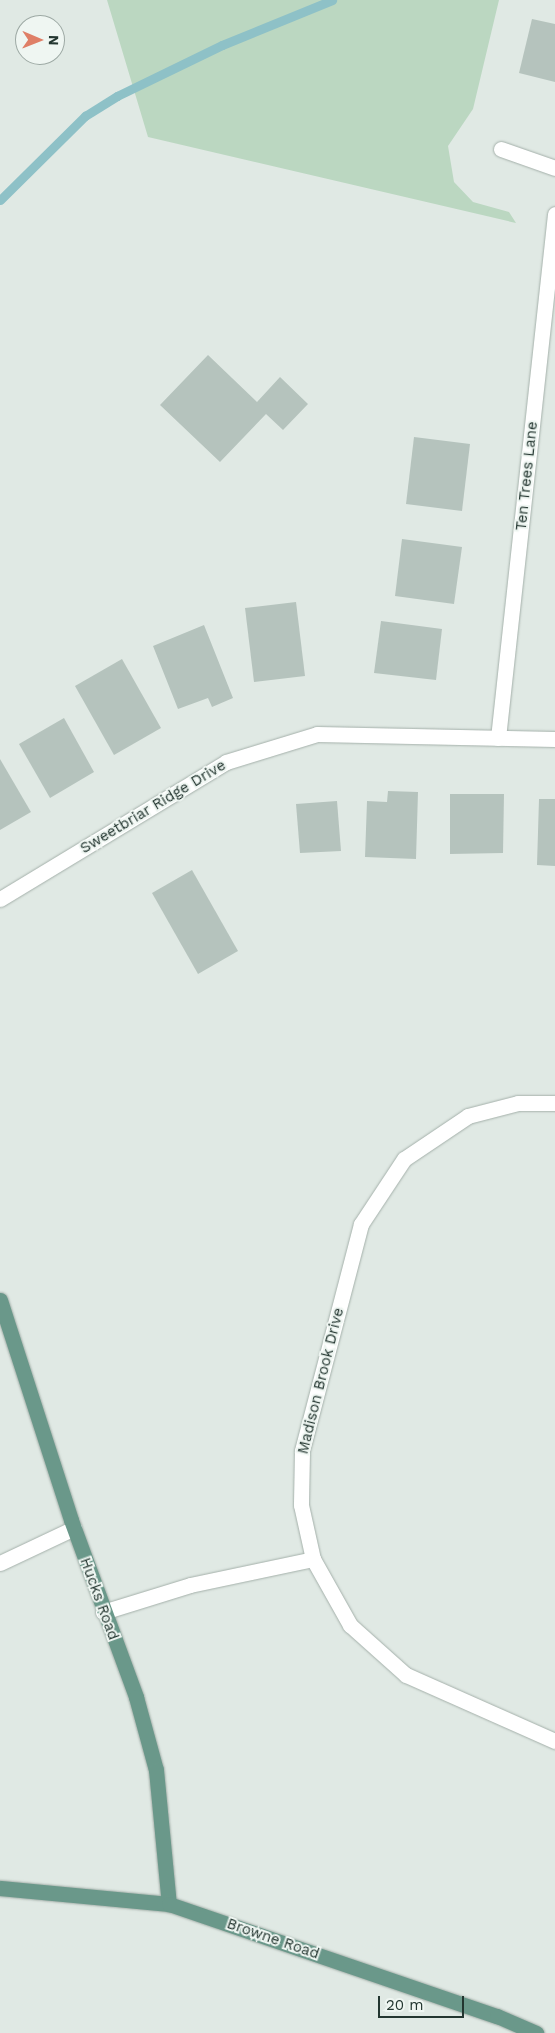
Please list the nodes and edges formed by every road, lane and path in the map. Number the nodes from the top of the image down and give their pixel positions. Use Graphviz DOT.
graph roads {
  1 [pos="501,149"];
  2 [pos="555,168"];
  3 [pos="555,214"];
  4 [pos="498,738"];
  5 [pos="555,739"];
  6 [pos="0,898"];
  7 [pos="555,1103"];
  8 [pos="0,1300"];
  9 [pos="74,1528"];
  10 [pos="313,1559"];
  11 [pos="0,1563"];
  12 [pos="103,1612"];
  13 [pos="555,1741"];
  14 [pos="0,1888"];
  15 [pos="169,1904"];
  16 [pos="536,2033"];
  1 -- 2 [label="street"];
  3 -- 4 [label="street, Ten Trees Lane"];
  4 -- 5 [label="street, Sweetbriar Ridge Drive"];
  4 -- 6 [label="street, Sweetbriar Ridge Drive"];
  7 -- 10 [label="street, Madison Brook Drive"];
  8 -- 9 [label="main road, Hucks Road"];
  9 -- 11 [label="street"];
  9 -- 12 [label="main road, Hucks Road"];
  10 -- 12 [label="street"];
  10 -- 13 [label="street, Madison Brook Drive"];
  12 -- 15 [label="main road, Hucks Road"];
  14 -- 15 [label="main road, Browne Road"];
  15 -- 16 [label="main road, Browne Road"];
}
